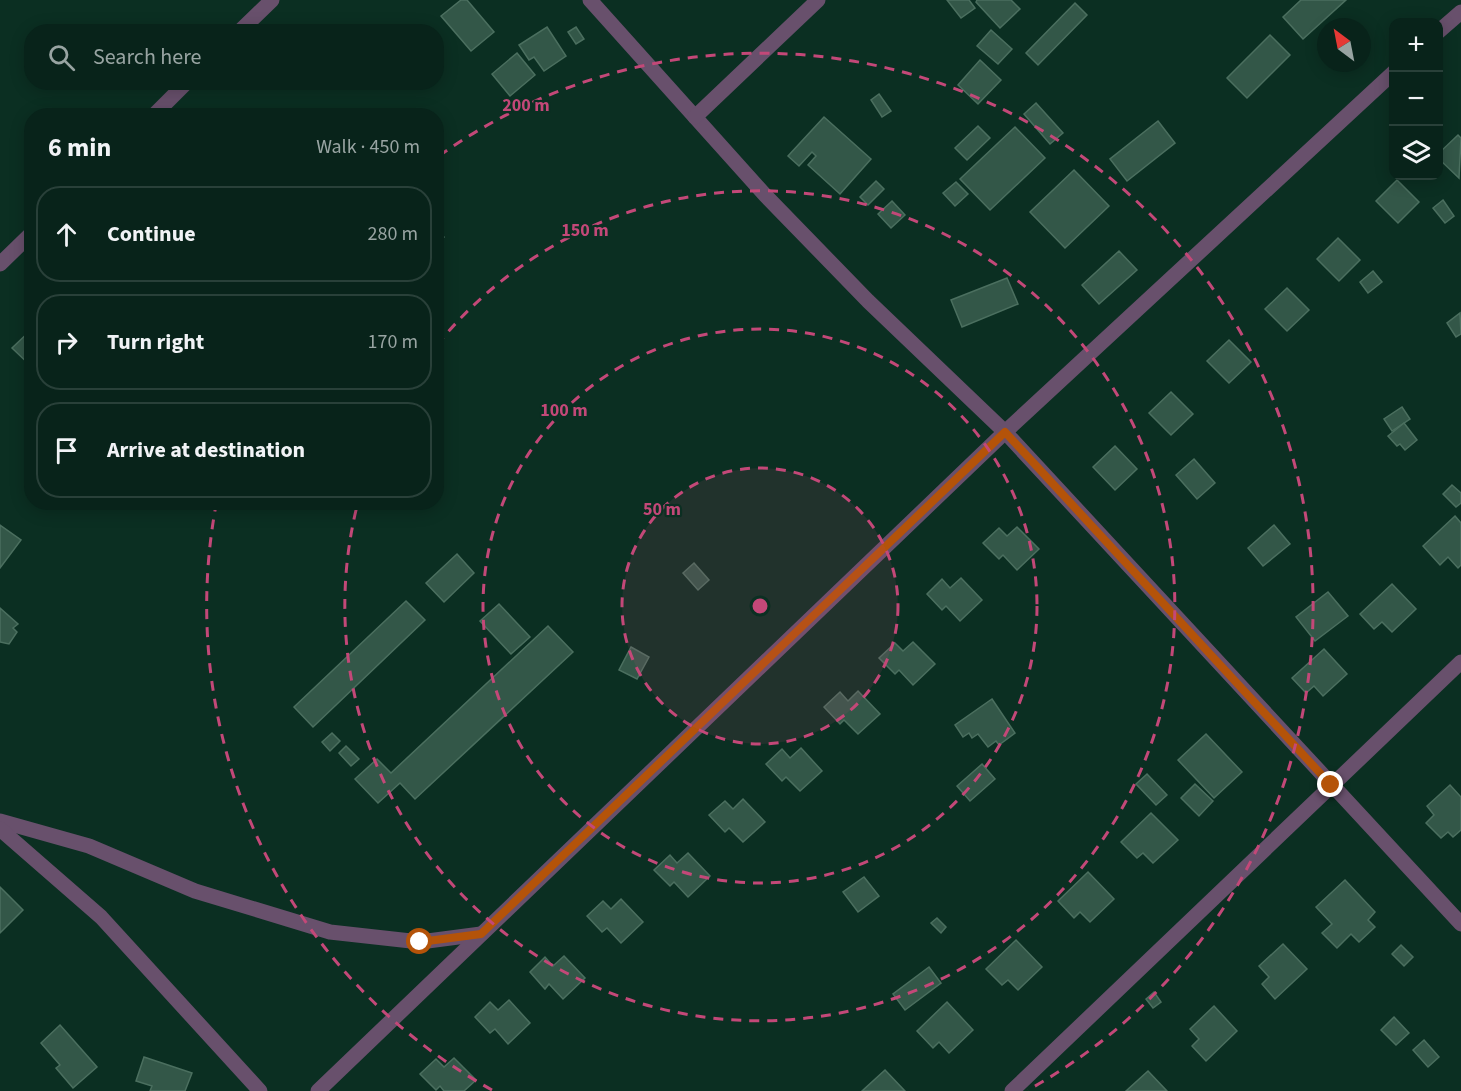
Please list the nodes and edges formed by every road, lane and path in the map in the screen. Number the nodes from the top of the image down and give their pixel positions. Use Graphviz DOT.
graph roads {
  1 [pos="272,0"];
  2 [pos="590,0"];
  3 [pos="818,0"];
  4 [pos="1461,12"];
  5 [pos="247,24"];
  6 [pos="1443,28"];
  7 [pos="1389,77"];
  8 [pos="179,90"];
  9 [pos="161,108"];
  10 [pos="695,117"];
  11 [pos="24,241"];
  12 [pos="0,264"];
  13 [pos="1005,432"];
  14 [pos="1461,662"];
  15 [pos="1331,785"];
  16 [pos="0,821"];
  17 [pos="0,829"];
  18 [pos="1461,924"];
  19 [pos="481,934"];
  20 [pos="260,1091"];
  21 [pos="318,1091"];
  22 [pos="1012,1091"];
  1 -- 5 [label="street"];
  2 -- 10 [label="street"];
  3 -- 10 [label="street"];
  4 -- 6 [label="street"];
  7 -- 13 [label="street"];
  8 -- 9 [label="street"];
  10 -- 13 [label="street"];
  11 -- 12 [label="street"];
  13 -- 15 [label="street"];
  13 -- 19 [label="street"];
  14 -- 15 [label="street"];
  15 -- 18 [label="street"];
  15 -- 22 [label="street"];
  16 -- 19 [label="street"];
  17 -- 20 [label="street"];
  19 -- 21 [label="street"];
}
